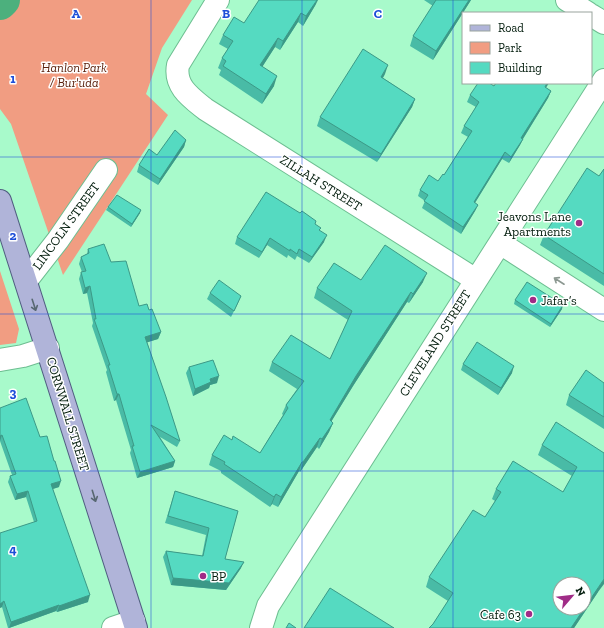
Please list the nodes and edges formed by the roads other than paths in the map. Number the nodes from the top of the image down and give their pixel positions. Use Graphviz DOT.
graph roads {
  1 [pos="218,0"];
  2 [pos="567,0"];
  3 [pos="586,12"];
  4 [pos="592,16"];
  5 [pos="604,23"];
  6 [pos="604,80"];
  7 [pos="106,170"];
  8 [pos="0,201"];
  9 [pos="500,243"];
  10 [pos="476,280"];
  11 [pos="26,281"];
  12 [pos="604,310"];
  13 [pos="48,348"];
  14 [pos="0,360"];
  15 [pos="268,606"];
  16 [pos="135,625"];
  17 [pos="113,628"];
  18 [pos="244,628"];
  19 [pos="260,628"];
  1 -- 10 [label="street, ZILLAH STREET"];
  2 -- 3 [label="street"];
  4 -- 5 [label="street"];
  6 -- 9 [label="street, CLEVELAND STREET"];
  7 -- 11 [label="street, LINCOLN STREET"];
  8 -- 11 [label="main road, CORNWALL STREET"];
  9 -- 10 [label="street, CLEVELAND STREET"];
  12 -- 9 [label="street, one-way"];
  10 -- 15 [label="street, CLEVELAND STREET"];
  11 -- 13 [label="main road, CORNWALL STREET, one-way"];
  13 -- 14 [label="street"];
  13 -- 16 [label="main road, CORNWALL STREET, one-way"];
  15 -- 18 [label="street, CLEVELAND STREET"];
  15 -- 19 [label="street, CLEVELAND STREET"];
  16 -- 17 [label="street"];
}
